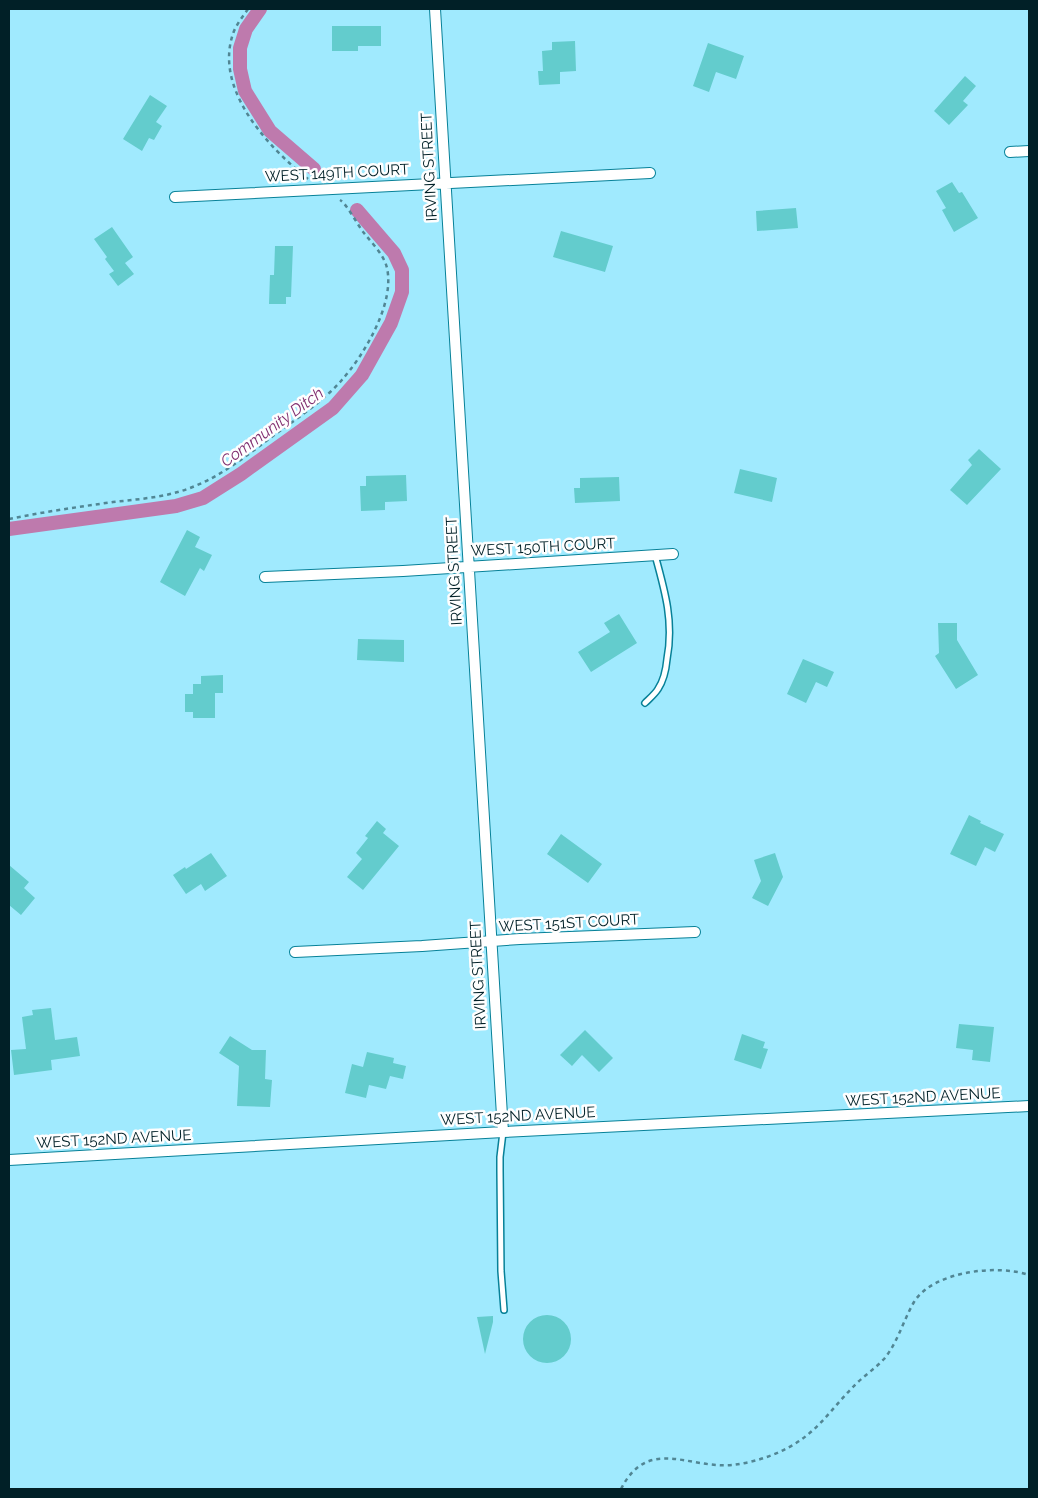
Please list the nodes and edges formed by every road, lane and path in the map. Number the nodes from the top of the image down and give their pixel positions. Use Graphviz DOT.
graph roads {
  1 [pos="248,9"];
  2 [pos="435,9"];
  3 [pos="1029,151"];
  4 [pos="1010,152"];
  5 [pos="650,173"];
  6 [pos="446,183"];
  7 [pos="320,189"];
  8 [pos="175,197"];
  9 [pos="9,519"];
  10 [pos="673,554"];
  11 [pos="656,555"];
  12 [pos="468,566"];
  13 [pos="264,576"];
  14 [pos="645,703"];
  15 [pos="695,932"];
  16 [pos="491,942"];
  17 [pos="295,952"];
  18 [pos="1029,1106"];
  19 [pos="503,1132"];
  20 [pos="9,1160"];
  21 [pos="1029,1275"];
  22 [pos="504,1310"];
  23 [pos="621,1489"];
  1 -- 7 [label="path"];
  2 -- 6 [label="street, IRVING STREET"];
  3 -- 4 [label="street"];
  5 -- 6 [label="street, WEST 149TH COURT"];
  6 -- 7 [label="street, WEST 149TH COURT"];
  6 -- 12 [label="street, IRVING STREET"];
  7 -- 8 [label="street, WEST 149TH COURT"];
  7 -- 9 [label="path"];
  10 -- 11 [label="street, WEST 150TH COURT"];
  11 -- 12 [label="street, WEST 150TH COURT"];
  11 -- 14 [label="lane"];
  12 -- 13 [label="street, WEST 150TH COURT"];
  12 -- 16 [label="street, IRVING STREET"];
  15 -- 16 [label="street, WEST 151ST COURT"];
  16 -- 17 [label="street, WEST 151ST COURT"];
  16 -- 19 [label="street, IRVING STREET"];
  18 -- 19 [label="street, WEST 152ND AVENUE"];
  19 -- 20 [label="street, WEST 152ND AVENUE"];
  19 -- 22 [label="lane"];
  21 -- 23 [label="path"];
}
